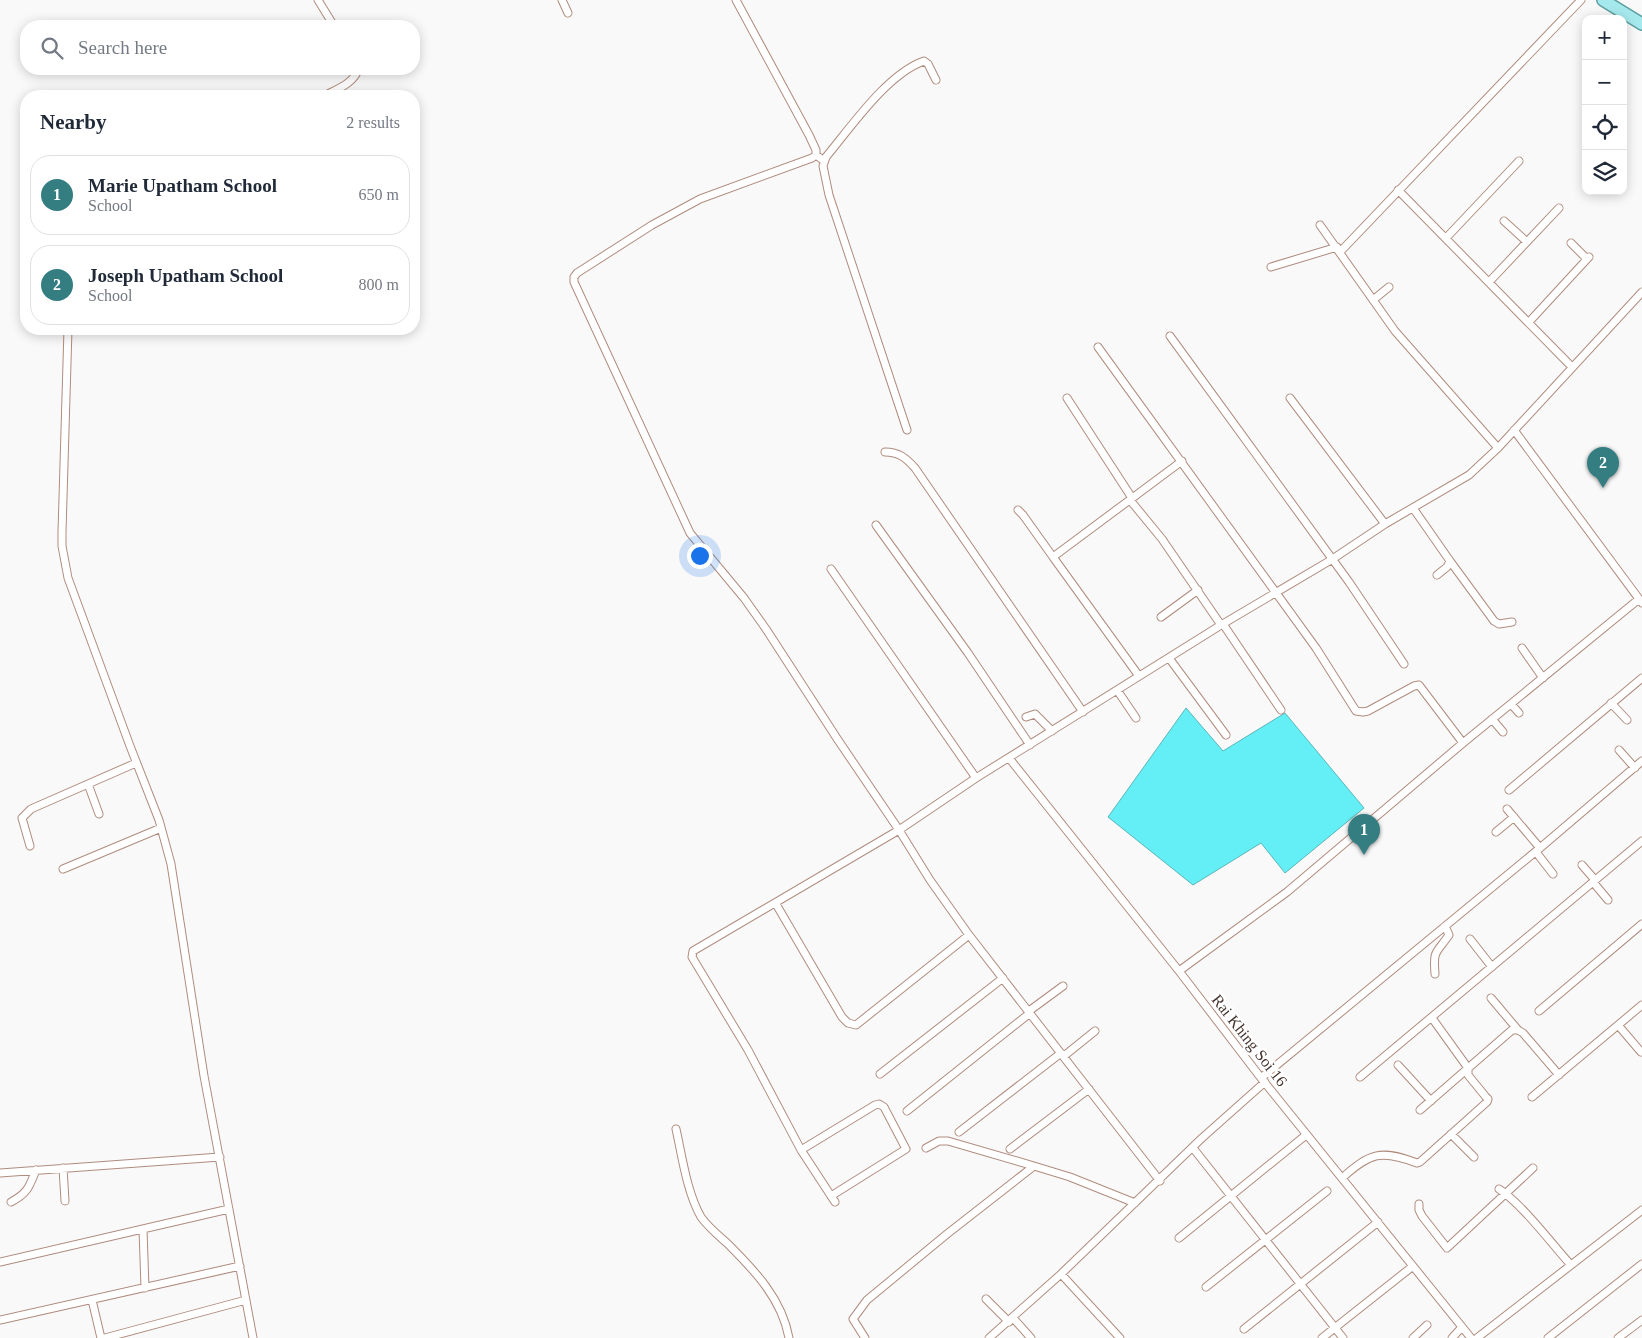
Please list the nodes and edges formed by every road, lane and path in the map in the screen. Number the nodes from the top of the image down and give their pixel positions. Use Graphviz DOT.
graph roads {
  1 [pos="318,0"];
  2 [pos="562,0"];
  3 [pos="736,0"];
  4 [pos="1582,0"];
  5 [pos="1603,0"];
  6 [pos="568,13"];
  7 [pos="330,20"];
  8 [pos="1642,24"];
  9 [pos="356,75"];
  10 [pos="936,80"];
  11 [pos="334,90"];
  12 [pos="816,155"];
  13 [pos="824,160"];
  14 [pos="1519,161"];
  15 [pos="1398,190"];
  16 [pos="1560,208"];
  17 [pos="1504,221"];
  18 [pos="1320,225"];
  19 [pos="1446,238"];
  20 [pos="1527,242"];
  21 [pos="1571,243"];
  22 [pos="1339,249"];
  23 [pos="1271,267"];
  24 [pos="1489,282"];
  25 [pos="1389,287"];
  26 [pos="1642,292"];
  27 [pos="1373,300"];
  28 [pos="1528,322"];
  29 [pos="68,335"];
  30 [pos="1170,336"];
  31 [pos="1098,347"];
  32 [pos="1572,367"];
  33 [pos="1067,398"];
  34 [pos="1290,398"];
  35 [pos="907,430"];
  36 [pos="1514,430"];
  37 [pos="1498,448"];
  38 [pos="885,452"];
  39 [pos="1182,461"];
  40 [pos="1131,499"];
  41 [pos="1413,508"];
  42 [pos="1018,510"];
  43 [pos="1385,524"];
  44 [pos="876,525"];
  45 [pos="1053,556"];
  46 [pos="1331,560"];
  47 [pos="1450,561"];
  48 [pos="831,569"];
  49 [pos="1437,575"];
  50 [pos="1198,590"];
  51 [pos="1276,592"];
  52 [pos="1640,601"];
  53 [pos="1161,617"];
  54 [pos="1512,622"];
  55 [pos="1222,624"];
  56 [pos="1522,648"];
  57 [pos="1169,658"];
  58 [pos="1404,664"];
  59 [pos="1139,676"];
  60 [pos="1543,678"];
  61 [pos="1642,678"];
  62 [pos="1117,690"];
  63 [pos="1611,703"];
  64 [pos="1511,704"];
  65 [pos="1280,710"];
  66 [pos="1083,712"];
  67 [pos="1519,713"];
  68 [pos="1026,717"];
  69 [pos="1136,718"];
  70 [pos="1492,719"];
  71 [pos="1627,720"];
  72 [pos="1052,731"];
  73 [pos="1504,732"];
  74 [pos="1226,735"];
  75 [pos="1463,743"];
  76 [pos="1030,745"];
  77 [pos="1619,750"];
  78 [pos="1009,758"];
  79 [pos="1642,761"];
  80 [pos="136,764"];
  81 [pos="1635,768"];
  82 [pos="976,778"];
  83 [pos="88,784"];
  84 [pos="1509,790"];
  85 [pos="1507,809"];
  86 [pos="99,814"];
  87 [pos="1514,817"];
  88 [pos="161,828"];
  89 [pos="899,830"];
  90 [pos="1496,832"];
  91 [pos="1642,841"];
  92 [pos="30,846"];
  93 [pos="1538,850"];
  94 [pos="1582,865"];
  95 [pos="63,869"];
  96 [pos="1553,874"];
  97 [pos="1594,881"];
  98 [pos="1608,900"];
  99 [pos="776,904"];
  100 [pos="1642,924"];
  101 [pos="1445,926"];
  102 [pos="969,935"];
  103 [pos="1470,939"];
  104 [pos="1492,967"];
  105 [pos="1179,971"];
  106 [pos="1435,974"];
  107 [pos="1003,978"];
  108 [pos="1063,986"];
  109 [pos="1491,998"];
  110 [pos="1642,1005"];
  111 [pos="1539,1011"];
  112 [pos="1030,1012"];
  113 [pos="1432,1018"];
  114 [pos="1618,1025"];
  115 [pos="1518,1030"];
  116 [pos="1095,1031"];
  117 [pos="1641,1052"];
  118 [pos="1062,1055"];
  119 [pos="1398,1065"];
  120 [pos="1468,1068"];
  121 [pos="880,1074"];
  122 [pos="1559,1075"];
  123 [pos="1360,1077"];
  124 [pos="1263,1080"];
  125 [pos="1089,1089"];
  126 [pos="1532,1097"];
  127 [pos="1431,1101"];
  128 [pos="1420,1110"];
  129 [pos="907,1111"];
  130 [pos="676,1129"];
  131 [pos="959,1132"];
  132 [pos="1451,1134"];
  133 [pos="1306,1135"];
  134 [pos="926,1148"];
  135 [pos="1193,1148"];
  136 [pos="1010,1149"];
  137 [pos="801,1150"];
  138 [pos="220,1157"];
  139 [pos="1474,1157"];
  140 [pos="1034,1166"];
  141 [pos="64,1168"];
  142 [pos="1533,1168"];
  143 [pos="36,1170"];
  144 [pos="0,1173"];
  145 [pos="1342,1178"];
  146 [pos="1160,1181"];
  147 [pos="1499,1190"];
  148 [pos="1327,1191"];
  149 [pos="1506,1194"];
  150 [pos="1230,1196"];
  151 [pos="65,1201"];
  152 [pos="11,1202"];
  153 [pos="1135,1203"];
  154 [pos="1419,1204"];
  155 [pos="230,1209"];
  156 [pos="1642,1210"];
  157 [pos="1378,1222"];
  158 [pos="143,1229"];
  159 [pos="1179,1238"];
  160 [pos="1265,1240"];
  161 [pos="0,1262"];
  162 [pos="1642,1264"];
  163 [pos="1571,1265"];
  164 [pos="240,1266"];
  165 [pos="1413,1266"];
  166 [pos="1061,1274"];
  167 [pos="1301,1284"];
  168 [pos="1206,1287"];
  169 [pos="145,1288"];
  170 [pos="986,1298"];
  171 [pos="92,1300"];
  172 [pos="246,1300"];
  173 [pos="0,1320"];
  174 [pos="1011,1320"];
  175 [pos="1642,1320"];
  176 [pos="1427,1325"];
  177 [pos="1335,1327"];
  178 [pos="1462,1327"];
  179 [pos="1244,1329"];
  180 [pos="101,1338"];
  181 [pos="105,1338"];
  182 [pos="253,1338"];
  183 [pos="789,1338"];
  184 [pos="865,1338"];
  185 [pos="989,1338"];
  186 [pos="1031,1338"];
  187 [pos="1120,1338"];
  188 [pos="1322,1338"];
  189 [pos="1343,1338"];
  190 [pos="1412,1338"];
  191 [pos="1452,1338"];
  192 [pos="1471,1338"];
  193 [pos="1476,1338"];
  194 [pos="1548,1338"];
  195 [pos="1618,1338"];
  1 -- 7 [label="street"];
  2 -- 6 [label="street"];
  3 -- 12 [label="street"];
  4 -- 15 [label="street"];
  5 -- 8 [label="main road"];
  9 -- 11 [label="street"];
  10 -- 13 [label="street"];
  12 -- 13 [label="street"];
  12 -- 89 [label="street"];
  13 -- 35 [label="street"];
  14 -- 19 [label="street"];
  15 -- 19 [label="street"];
  15 -- 22 [label="street"];
  16 -- 20 [label="street"];
  17 -- 20 [label="street"];
  18 -- 22 [label="street"];
  19 -- 24 [label="street"];
  20 -- 24 [label="street"];
  21 -- 28 [label="street"];
  22 -- 23 [label="street"];
  22 -- 27 [label="street"];
  24 -- 28 [label="street"];
  25 -- 27 [label="street"];
  26 -- 32 [label="street"];
  27 -- 37 [label="street"];
  28 -- 32 [label="street"];
  29 -- 80 [label="street"];
  30 -- 46 [label="street"];
  31 -- 39 [label="street"];
  32 -- 36 [label="street"];
  33 -- 40 [label="street"];
  34 -- 43 [label="street"];
  36 -- 37 [label="street"];
  36 -- 52 [label="street"];
  37 -- 41 [label="street"];
  38 -- 66 [label="street"];
  39 -- 40 [label="street"];
  39 -- 51 [label="street"];
  40 -- 45 [label="street"];
  40 -- 50 [label="street"];
  41 -- 43 [label="street"];
  41 -- 47 [label="street"];
  42 -- 45 [label="street"];
  43 -- 46 [label="street"];
  44 -- 76 [label="street"];
  45 -- 59 [label="street"];
  46 -- 51 [label="street"];
  46 -- 58 [label="street"];
  47 -- 49 [label="street"];
  47 -- 54 [label="street"];
  48 -- 82 [label="street"];
  50 -- 53 [label="street"];
  50 -- 55 [label="street"];
  51 -- 55 [label="street"];
  51 -- 75 [label="street"];
  52 -- 60 [label="street"];
  55 -- 57 [label="street"];
  55 -- 65 [label="street"];
  56 -- 60 [label="street"];
  57 -- 59 [label="street"];
  57 -- 74 [label="street"];
  59 -- 62 [label="street"];
  60 -- 64 [label="street"];
  61 -- 63 [label="street"];
  62 -- 66 [label="street"];
  62 -- 69 [label="street"];
  63 -- 71 [label="street"];
  63 -- 84 [label="street"];
  64 -- 67 [label="street"];
  64 -- 70 [label="street"];
  66 -- 72 [label="street"];
  68 -- 72 [label="street"];
  70 -- 73 [label="street"];
  70 -- 75 [label="street"];
  72 -- 76 [label="street"];
  75 -- 105 [label="street"];
  76 -- 78 [label="street"];
  77 -- 81 [label="street"];
  78 -- 82 [label="street"];
  78 -- 105 [label="street, Rai Khing Soi 16"];
  79 -- 81 [label="street"];
  80 -- 83 [label="street"];
  80 -- 88 [label="street"];
  81 -- 93 [label="street"];
  82 -- 89 [label="street"];
  83 -- 86 [label="street"];
  83 -- 92 [label="street"];
  85 -- 87 [label="street"];
  87 -- 90 [label="street"];
  87 -- 93 [label="street"];
  88 -- 95 [label="street"];
  88 -- 138 [label="street"];
  89 -- 99 [label="street"];
  89 -- 102 [label="street"];
  91 -- 97 [label="street"];
  93 -- 96 [label="street"];
  93 -- 101 [label="street"];
  94 -- 97 [label="street"];
  97 -- 98 [label="street"];
  97 -- 104 [label="street"];
  99 -- 102 [label="street"];
  99 -- 137 [label="street"];
  100 -- 111 [label="street"];
  101 -- 106 [label="street"];
  101 -- 124 [label="street"];
  102 -- 107 [label="street"];
  103 -- 104 [label="street"];
  104 -- 113 [label="street"];
  105 -- 124 [label="street, Rai Khing Soi 16"];
  107 -- 112 [label="street"];
  107 -- 121 [label="street"];
  108 -- 112 [label="street"];
  109 -- 115 [label="street"];
  110 -- 114 [label="street"];
  112 -- 118 [label="street"];
  112 -- 129 [label="street"];
  113 -- 120 [label="street"];
  113 -- 123 [label="street"];
  114 -- 117 [label="street"];
  114 -- 122 [label="street"];
  115 -- 120 [label="street"];
  115 -- 122 [label="street"];
  116 -- 118 [label="street"];
  118 -- 125 [label="street"];
  118 -- 131 [label="street"];
  119 -- 127 [label="street"];
  120 -- 127 [label="street"];
  120 -- 132 [label="street"];
  122 -- 126 [label="street"];
  124 -- 133 [label="street, Rai Khing Soi 16"];
  124 -- 135 [label="street"];
  125 -- 136 [label="street"];
  125 -- 146 [label="street"];
  127 -- 128 [label="street"];
  130 -- 183 [label="street"];
  132 -- 139 [label="street"];
  132 -- 145 [label="street"];
  133 -- 145 [label="street, Rai Khing Soi 16"];
  133 -- 150 [label="street"];
  134 -- 140 [label="street"];
  135 -- 146 [label="street"];
  135 -- 150 [label="street"];
  137 -- 137 [label="street"];
  138 -- 141 [label="street"];
  138 -- 155 [label="street"];
  140 -- 153 [label="street"];
  140 -- 184 [label="street"];
  141 -- 143 [label="street"];
  141 -- 151 [label="street"];
  142 -- 149 [label="street"];
  143 -- 144 [label="street"];
  143 -- 152 [label="street"];
  145 -- 157 [label="street, Rai Khing Soi 16"];
  146 -- 153 [label="street"];
  147 -- 149 [label="street"];
  148 -- 160 [label="street"];
  149 -- 154 [label="street"];
  149 -- 163 [label="street"];
  150 -- 159 [label="street"];
  150 -- 160 [label="street"];
  153 -- 166 [label="street"];
  155 -- 158 [label="street"];
  155 -- 164 [label="street"];
  156 -- 163 [label="street"];
  157 -- 165 [label="street, Rai Khing Soi 16"];
  157 -- 167 [label="street"];
  158 -- 161 [label="street"];
  158 -- 169 [label="street"];
  160 -- 167 [label="street"];
  160 -- 168 [label="street"];
  162 -- 194 [label="street"];
  163 -- 193 [label="street"];
  164 -- 169 [label="street"];
  164 -- 172 [label="street"];
  165 -- 177 [label="street"];
  165 -- 178 [label="street, Rai Khing Soi 16"];
  166 -- 174 [label="street"];
  166 -- 187 [label="street"];
  167 -- 177 [label="street"];
  167 -- 179 [label="street"];
  169 -- 171 [label="street"];
  170 -- 174 [label="street"];
  171 -- 173 [label="street"];
  171 -- 180 [label="street"];
  172 -- 181 [label="street"];
  172 -- 182 [label="street"];
  174 -- 185 [label="street"];
  174 -- 186 [label="street"];
  175 -- 195 [label="street"];
  176 -- 190 [label="street"];
  177 -- 188 [label="street"];
  177 -- 189 [label="street"];
  178 -- 191 [label="street"];
  178 -- 192 [label="street, Rai Khing Soi 16"];
}
